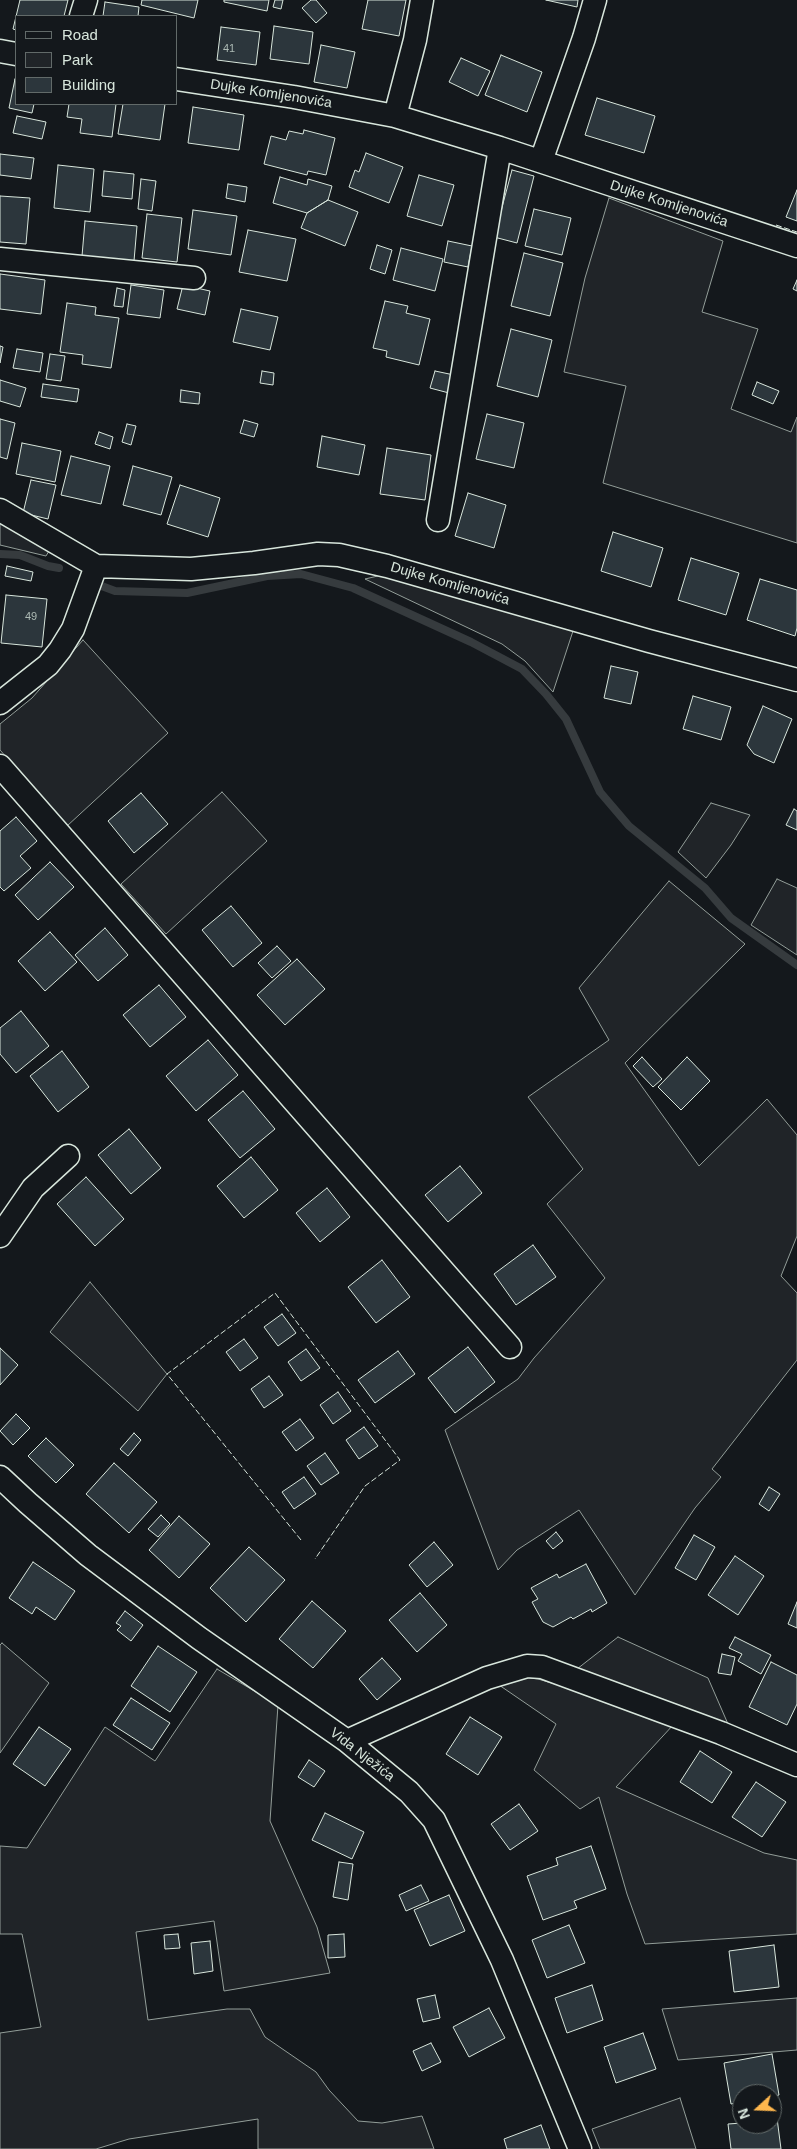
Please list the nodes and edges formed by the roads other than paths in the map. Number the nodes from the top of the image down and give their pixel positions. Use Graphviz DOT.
graph roads {
  1 [pos="86,0"];
  2 [pos="422,0"];
  3 [pos="595,0"];
  4 [pos="81,15"];
  5 [pos="0,51"];
  6 [pos="15,54"];
  7 [pos="178,79"];
  8 [pos="395,116"];
  9 [pos="500,148"];
  10 [pos="541,161"];
  11 [pos="797,246"];
  12 [pos="0,259"];
  13 [pos="194,278"];
  14 [pos="0,510"];
  15 [pos="438,520"];
  16 [pos="96,566"];
  17 [pos="797,680"];
  18 [pos="0,703"];
  19 [pos="0,766"];
  20 [pos="68,1156"];
  21 [pos="0,1236"];
  22 [pos="510,1346"];
  23 [pos="0,1477"];
  24 [pos="347,1741"];
  25 [pos="797,1765"];
  26 [pos="580,2149"];
  1 -- 4 [label="street"];
  2 -- 8 [label="street"];
  3 -- 10 [label="street"];
  5 -- 6 [label="street"];
  7 -- 8 [label="street, Dujke Komljenovića"];
  8 -- 9 [label="street, Dujke Komljenovića"];
  9 -- 10 [label="street, Dujke Komljenovića"];
  9 -- 15 [label="street"];
  10 -- 11 [label="street, Dujke Komljenovića"];
  12 -- 13 [label="street"];
  14 -- 16 [label="street, Dujke Komljenovića"];
  16 -- 17 [label="street, Dujke Komljenovića"];
  16 -- 18 [label="street"];
  19 -- 22 [label="street"];
  20 -- 21 [label="street"];
  23 -- 24 [label="street, Vida Nježića"];
  24 -- 25 [label="street"];
  24 -- 26 [label="street, Vida Nježića"];
}
